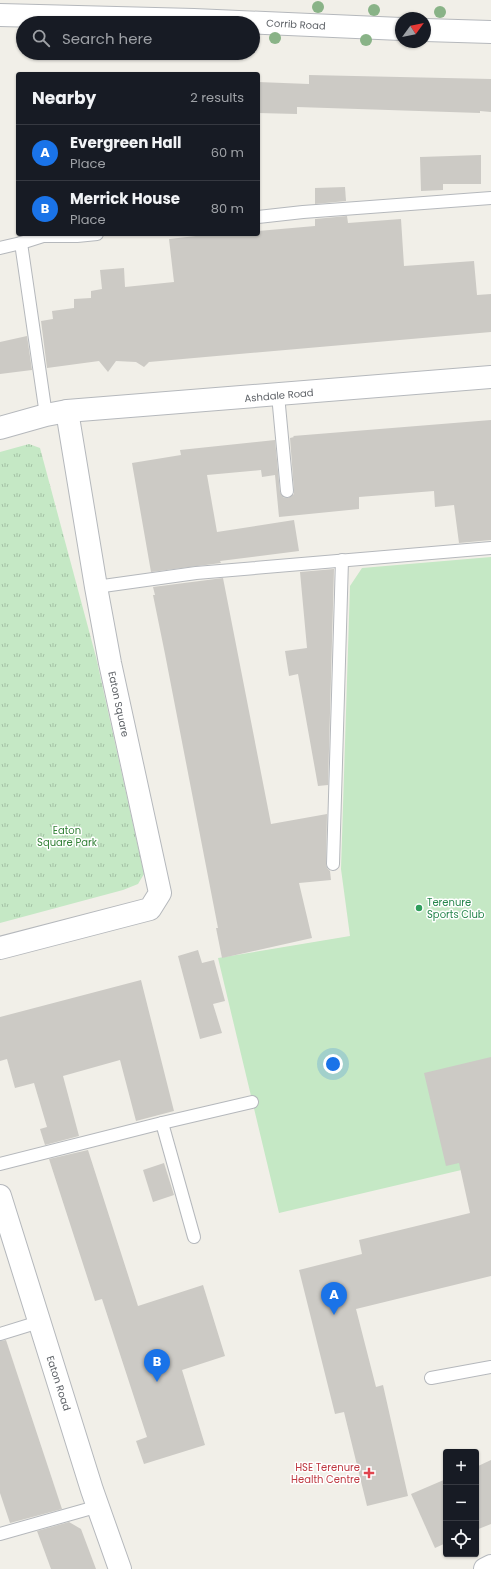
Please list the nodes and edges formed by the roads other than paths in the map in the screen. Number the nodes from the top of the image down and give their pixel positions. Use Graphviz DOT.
graph roads {
  1 [pos="0,15"];
  2 [pos="39,16"];
  3 [pos="260,23"];
  4 [pos="395,29"];
  5 [pos="431,30"];
  6 [pos="491,32"];
  7 [pos="491,198"];
  8 [pos="260,217"];
  9 [pos="43,236"];
  10 [pos="43,236"];
  11 [pos="77,236"];
  12 [pos="21,243"];
  13 [pos="0,248"];
  14 [pos="491,377"];
  15 [pos="278,394"];
  16 [pos="67,411"];
  17 [pos="46,415"];
  18 [pos="0,428"];
  19 [pos="287,491"];
  20 [pos="491,548"];
  21 [pos="342,560"];
  22 [pos="96,587"];
  23 [pos="333,864"];
  24 [pos="0,948"];
  25 [pos="252,1102"];
  26 [pos="162,1123"];
  27 [pos="0,1164"];
  28 [pos="0,1196"];
  29 [pos="194,1237"];
  30 [pos="39,1322"];
  31 [pos="0,1334"];
  32 [pos="491,1367"];
  33 [pos="430,1378"];
  34 [pos="99,1506"];
  35 [pos="0,1534"];
  36 [pos="491,1566"];
  37 [pos="120,1569"];
  38 [pos="485,1569"];
  1 -- 2 [label="street, Corrib Road"];
  3 -- 4 [label="street, Corrib Road"];
  5 -- 6 [label="street"];
  7 -- 8 [label="lane"];
  9 -- 12 [label="lane"];
  10 -- 11 [label="lane"];
  12 -- 13 [label="lane"];
  12 -- 17 [label="lane"];
  14 -- 15 [label="street, Ashdale Road"];
  15 -- 16 [label="street, Ashdale Road"];
  15 -- 19 [label="lane"];
  16 -- 17 [label="street"];
  16 -- 22 [label="street, Eaton Square"];
  17 -- 18 [label="street"];
  20 -- 21 [label="lane"];
  21 -- 22 [label="lane"];
  21 -- 23 [label="lane"];
  22 -- 24 [label="street, Eaton Square"];
  25 -- 26 [label="lane"];
  26 -- 27 [label="lane"];
  26 -- 29 [label="lane"];
  28 -- 30 [label="street, Eaton Road"];
  30 -- 31 [label="lane"];
  30 -- 34 [label="street, Eaton Road"];
  32 -- 33 [label="lane"];
  34 -- 35 [label="lane"];
  34 -- 37 [label="street, Eaton Road"];
  36 -- 38 [label="street"];
}
